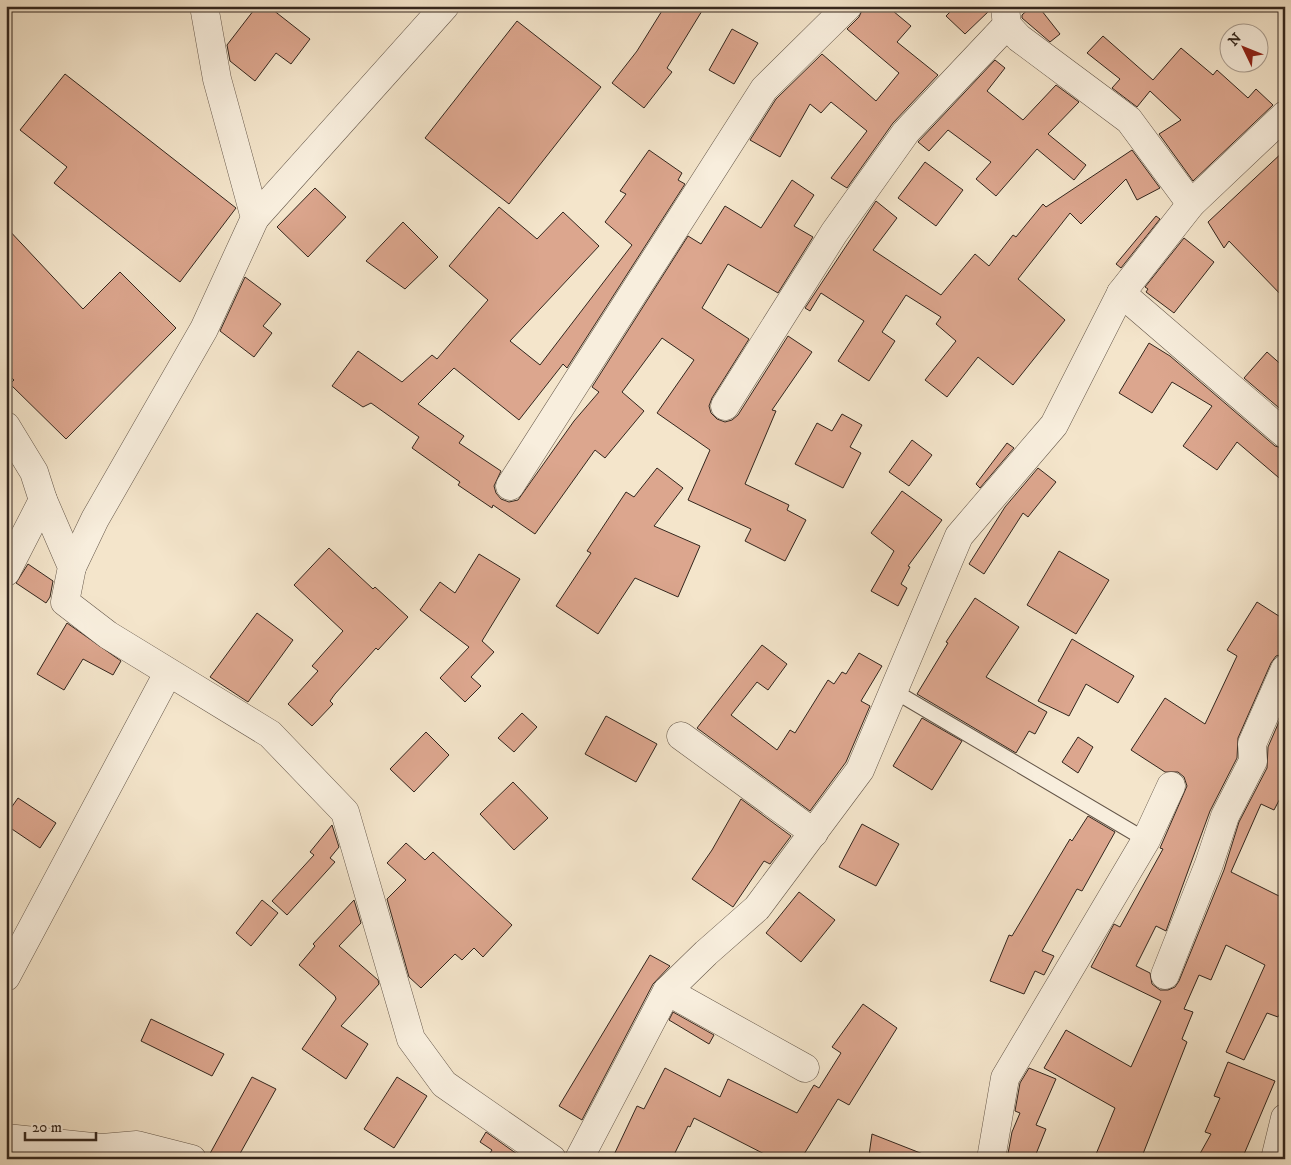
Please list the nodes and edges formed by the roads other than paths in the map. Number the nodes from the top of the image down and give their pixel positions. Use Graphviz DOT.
graph roads {
  1 [pos="204,6"];
  2 [pos="445,6"];
  3 [pos="848,6"];
  4 [pos="1006,15"];
  5 [pos="1285,115"];
  6 [pos="1191,204"];
  7 [pos="255,218"];
  8 [pos="1121,293"];
  9 [pos="725,406"];
  10 [pos="6,426"];
  11 [pos="1285,434"];
  12 [pos="510,486"];
  13 [pos="43,500"];
  14 [pos="72,567"];
  15 [pos="6,572"];
  16 [pos="1285,669"];
  17 [pos="168,673"];
  18 [pos="894,692"];
  19 [pos="681,736"];
  20 [pos="1171,786"];
  21 [pos="814,833"];
  22 [pos="1146,840"];
  23 [pos="1166,976"];
  24 [pos="6,977"];
  25 [pos="667,991"];
  26 [pos="805,1068"];
  27 [pos="1285,1118"];
  28 [pos="6,1138"];
  29 [pos="100,1154"];
  30 [pos="192,1159"];
  31 [pos="552,1159"];
  32 [pos="579,1159"];
  33 [pos="991,1159"];
  34 [pos="1275,1159"];
  1 -- 7 [label="street"];
  2 -- 7 [label="street"];
  3 -- 12 [label="street"];
  4 -- 6 [label="street"];
  4 -- 9 [label="street"];
  5 -- 6 [label="street"];
  6 -- 8 [label="street"];
  7 -- 14 [label="street"];
  8 -- 11 [label="street"];
  8 -- 18 [label="street"];
  10 -- 13 [label="street"];
  13 -- 14 [label="street"];
  13 -- 15 [label="street"];
  14 -- 17 [label="street"];
  16 -- 23 [label="street"];
  17 -- 24 [label="street"];
  17 -- 31 [label="street"];
  18 -- 21 [label="street"];
  18 -- 22 [label="lane"];
  19 -- 21 [label="street"];
  20 -- 22 [label="street"];
  21 -- 25 [label="street"];
  22 -- 33 [label="street"];
  25 -- 26 [label="street"];
  25 -- 32 [label="street"];
  27 -- 34 [label="street"];
  28 -- 29 [label="street"];
  29 -- 30 [label="street"];
}
